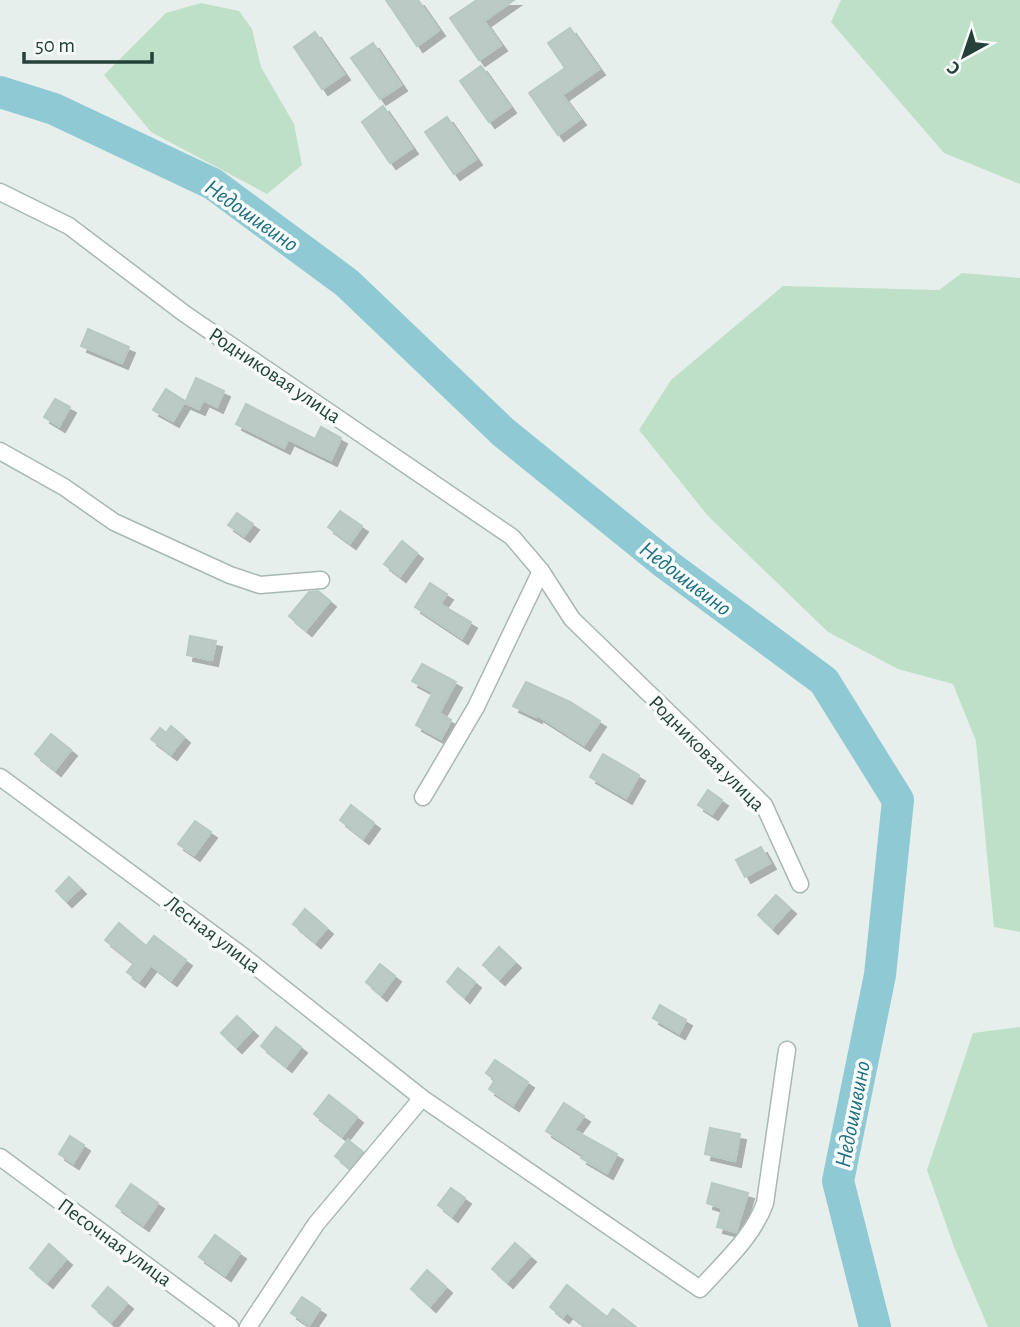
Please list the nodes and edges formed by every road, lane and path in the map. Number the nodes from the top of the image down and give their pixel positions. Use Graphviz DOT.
graph roads {
  1 [pos="0,192"];
  2 [pos="0,451"];
  3 [pos="541,571"];
  4 [pos="321,580"];
  5 [pos="0,777"];
  6 [pos="423,797"];
  7 [pos="800,884"];
  8 [pos="787,1051"];
  9 [pos="422,1098"];
  10 [pos="0,1157"];
  11 [pos="230,1327"];
  12 [pos="248,1327"];
  1 -- 3 [label="street, Родниковая улица"];
  2 -- 4 [label="street"];
  3 -- 6 [label="street"];
  3 -- 7 [label="street, Родниковая улица"];
  5 -- 9 [label="street, Лесная улица"];
  8 -- 9 [label="street, Лесная улица"];
  9 -- 12 [label="street"];
  10 -- 11 [label="street, Песочная улица"];
}
